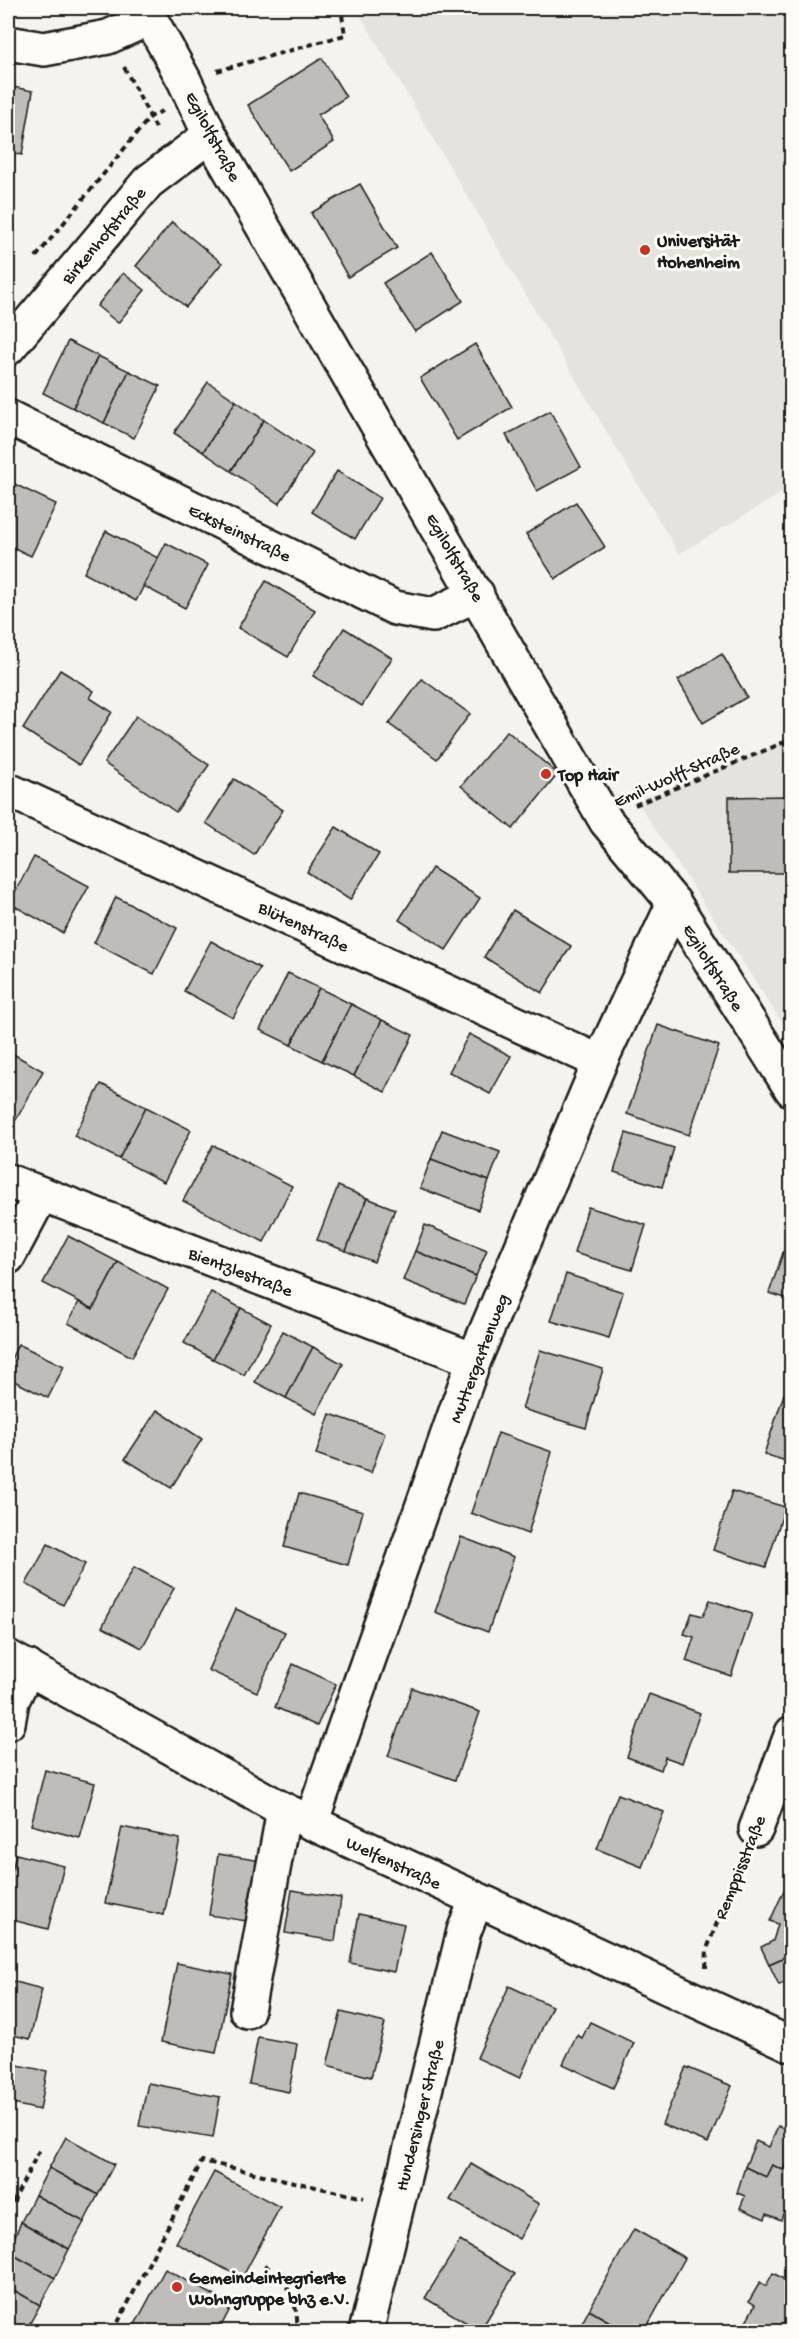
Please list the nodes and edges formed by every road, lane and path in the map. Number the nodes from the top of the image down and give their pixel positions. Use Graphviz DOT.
graph roads {
  1 [pos="341,8"];
  2 [pos="149,13"];
  3 [pos="108,37"];
  4 [pos="8,43"];
  5 [pos="184,80"];
  6 [pos="210,135"];
  7 [pos="175,162"];
  8 [pos="8,348"];
  9 [pos="8,417"];
  10 [pos="477,594"];
  11 [pos="792,739"];
  12 [pos="8,789"];
  13 [pos="606,821"];
  14 [pos="674,903"];
  15 [pos="600,1062"];
  16 [pos="792,1090"];
  17 [pos="8,1180"];
  18 [pos="41,1195"];
  19 [pos="8,1257"];
  20 [pos="474,1360"];
  21 [pos="18,1662"];
  22 [pos="8,1723"];
  23 [pos="792,1733"];
  24 [pos="298,1817"];
  25 [pos="756,1828"];
  26 [pos="476,1901"];
  27 [pos="705,2005"];
  28 [pos="247,2011"];
  29 [pos="792,2045"];
  30 [pos="40,2149"];
  31 [pos="397,2206"];
  32 [pos="8,2212"];
  33 [pos="264,2265"];
  34 [pos="113,2331"];
  35 [pos="297,2331"];
  36 [pos="366,2331"];
  1 -- 5 [label="path"];
  2 -- 3 [label="street"];
  2 -- 5 [label="street, Egilolfstraße"];
  3 -- 4 [label="street"];
  3 -- 7 [label="path"];
  5 -- 6 [label="street, Egilolfstraße"];
  6 -- 7 [label="street, Birkenhofstraße"];
  6 -- 10 [label="street, Egilolfstraße"];
  7 -- 8 [label="street, Birkenhofstraße"];
  9 -- 10 [label="street, Ecksteinstraße"];
  10 -- 13 [label="street, Egilolfstraße"];
  11 -- 13 [label="path, Emil-Wolff-Straße"];
  12 -- 15 [label="street, Blütenstraße"];
  13 -- 14 [label="street, Egilolfstraße"];
  14 -- 15 [label="street, Muttergartenweg"];
  14 -- 16 [label="street, Egilolfstraße"];
  15 -- 20 [label="street, Muttergartenweg"];
  17 -- 18 [label="street, Bientzlestraße"];
  18 -- 19 [label="street"];
  18 -- 20 [label="street, Bientzlestraße"];
  20 -- 24 [label="street, Muttergartenweg"];
  21 -- 22 [label="street"];
  21 -- 24 [label="street, Welfenstraße"];
  23 -- 25 [label="street, Remppisstraße"];
  24 -- 26 [label="street, Welfenstraße"];
  24 -- 28 [label="street, Muttergartenweg"];
  25 -- 27 [label="path, Remppisstraße"];
  26 -- 27 [label="street, Welfenstraße"];
  26 -- 31 [label="street, Hundersinger Straße"];
  27 -- 29 [label="street, Welfenstraße"];
  30 -- 32 [label="path"];
  31 -- 34 [label="path"];
  31 -- 36 [label="street, Hundersinger Straße"];
  33 -- 35 [label="path"];
}
